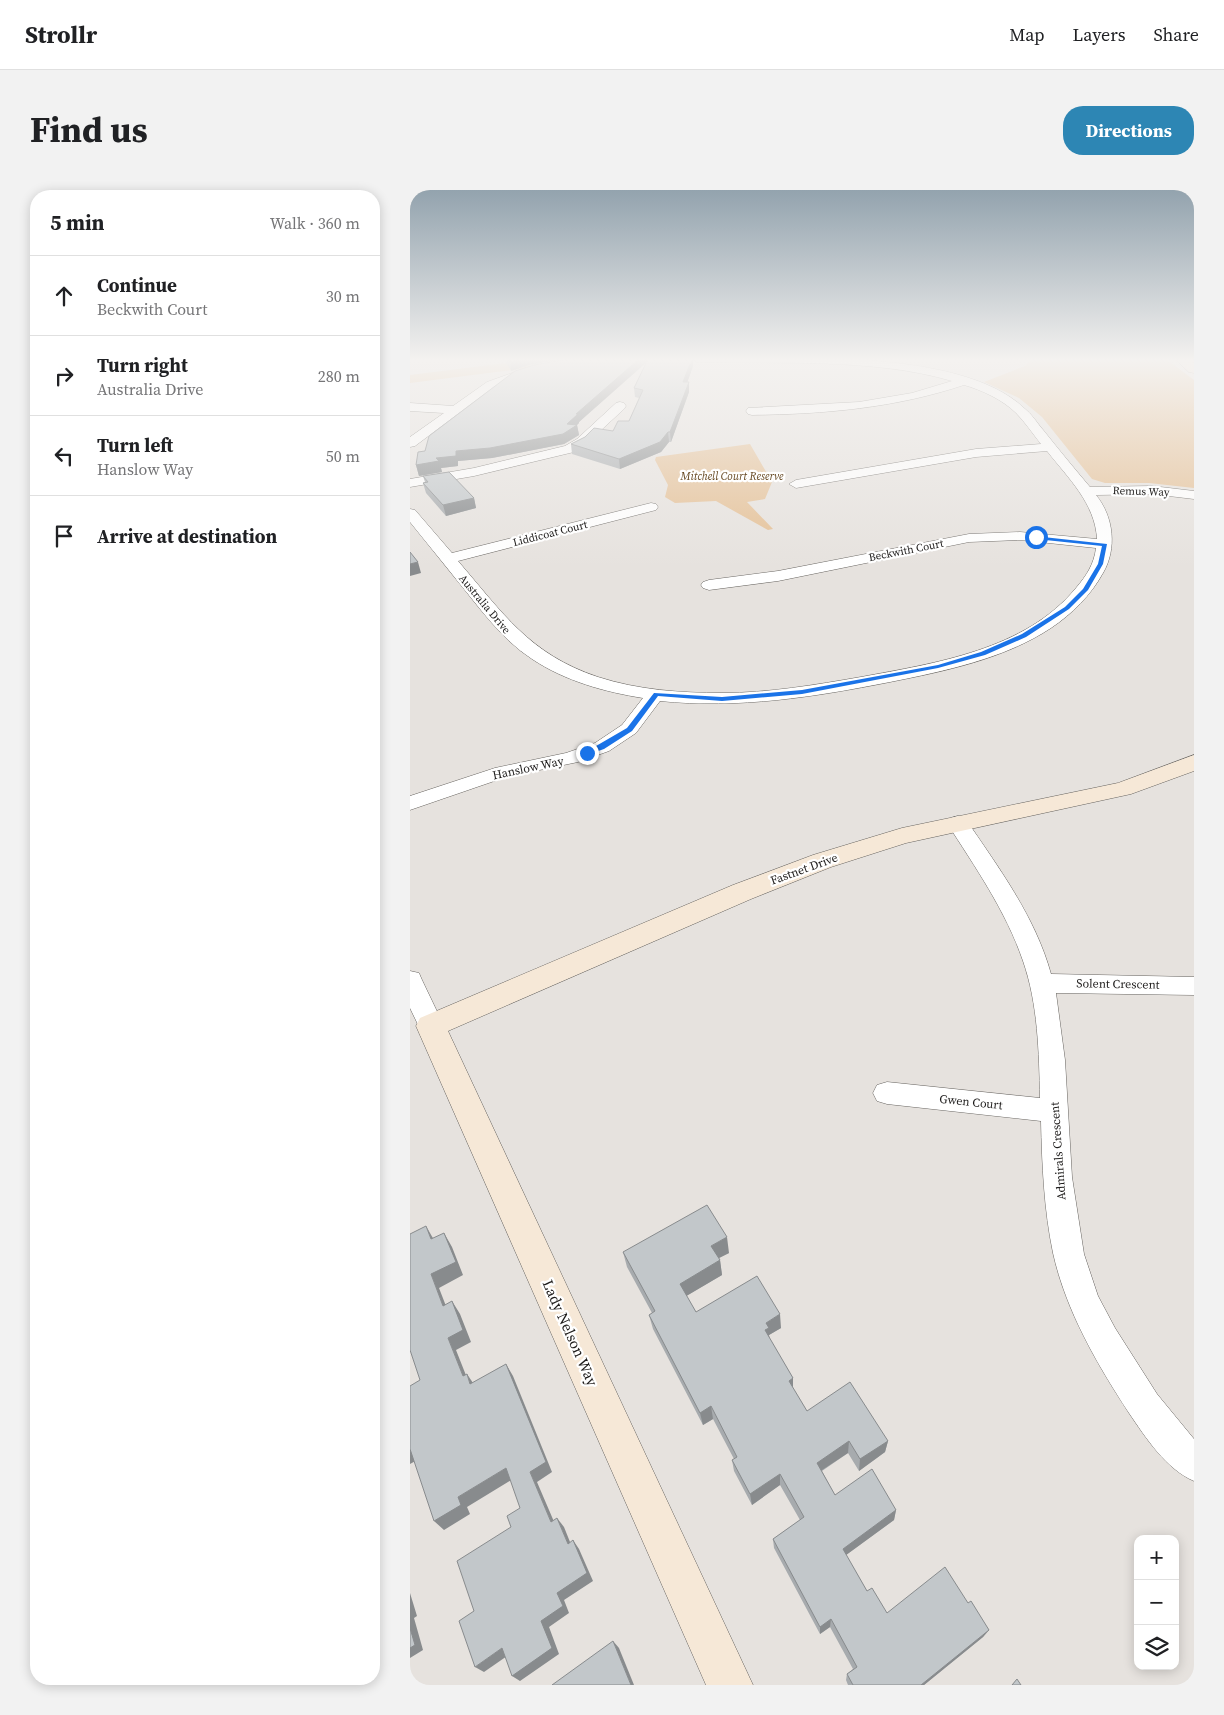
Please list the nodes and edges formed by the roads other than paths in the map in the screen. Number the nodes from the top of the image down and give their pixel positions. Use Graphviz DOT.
graph roads {
  1 [pos="429,429"];
  2 [pos="595,429"];
  3 [pos="1035,429"];
  4 [pos="410,443"];
  5 [pos="1050,447"];
  6 [pos="410,483"];
  7 [pos="796,484"];
  8 [pos="1087,491"];
  9 [pos="1194,495"];
  10 [pos="651,507"];
  11 [pos="412,519"];
  12 [pos="1105,544"];
  13 [pos="448,559"];
  14 [pos="709,585"];
  15 [pos="656,694"];
  16 [pos="1194,762"];
  17 [pos="410,803"];
  18 [pos="958,823"];
  19 [pos="410,980"];
  20 [pos="1042,983"];
  21 [pos="1194,986"];
  22 [pos="431,1026"];
  23 [pos="887,1093"];
  24 [pos="1055,1111"];
  25 [pos="1194,1464"];
  26 [pos="730,1685"];
  1 -- 4 [label="street"];
  2 -- 6 [label="street"];
  3 -- 5 [label="street, Australia Drive"];
  5 -- 7 [label="street"];
  5 -- 8 [label="street, Australia Drive"];
  8 -- 9 [label="street, Remus Way"];
  8 -- 12 [label="street, Australia Drive"];
  10 -- 13 [label="street, Liddicoat Court"];
  11 -- 13 [label="street, Australia Drive"];
  12 -- 14 [label="street, Beckwith Court"];
  12 -- 15 [label="street, Australia Drive"];
  13 -- 15 [label="street, Australia Drive"];
  15 -- 17 [label="street, Hanslow Way"];
  16 -- 18 [label="street, Fastnet Drive"];
  18 -- 20 [label="street, Admirals Crescent"];
  18 -- 22 [label="street, Fastnet Drive"];
  19 -- 22 [label="street, Lady Nelson Way"];
  20 -- 21 [label="street, Solent Crescent"];
  20 -- 24 [label="street, Admirals Crescent"];
  22 -- 26 [label="street, Lady Nelson Way"];
  23 -- 24 [label="street, Gwen Court"];
  24 -- 25 [label="street, Admirals Crescent"];
}
